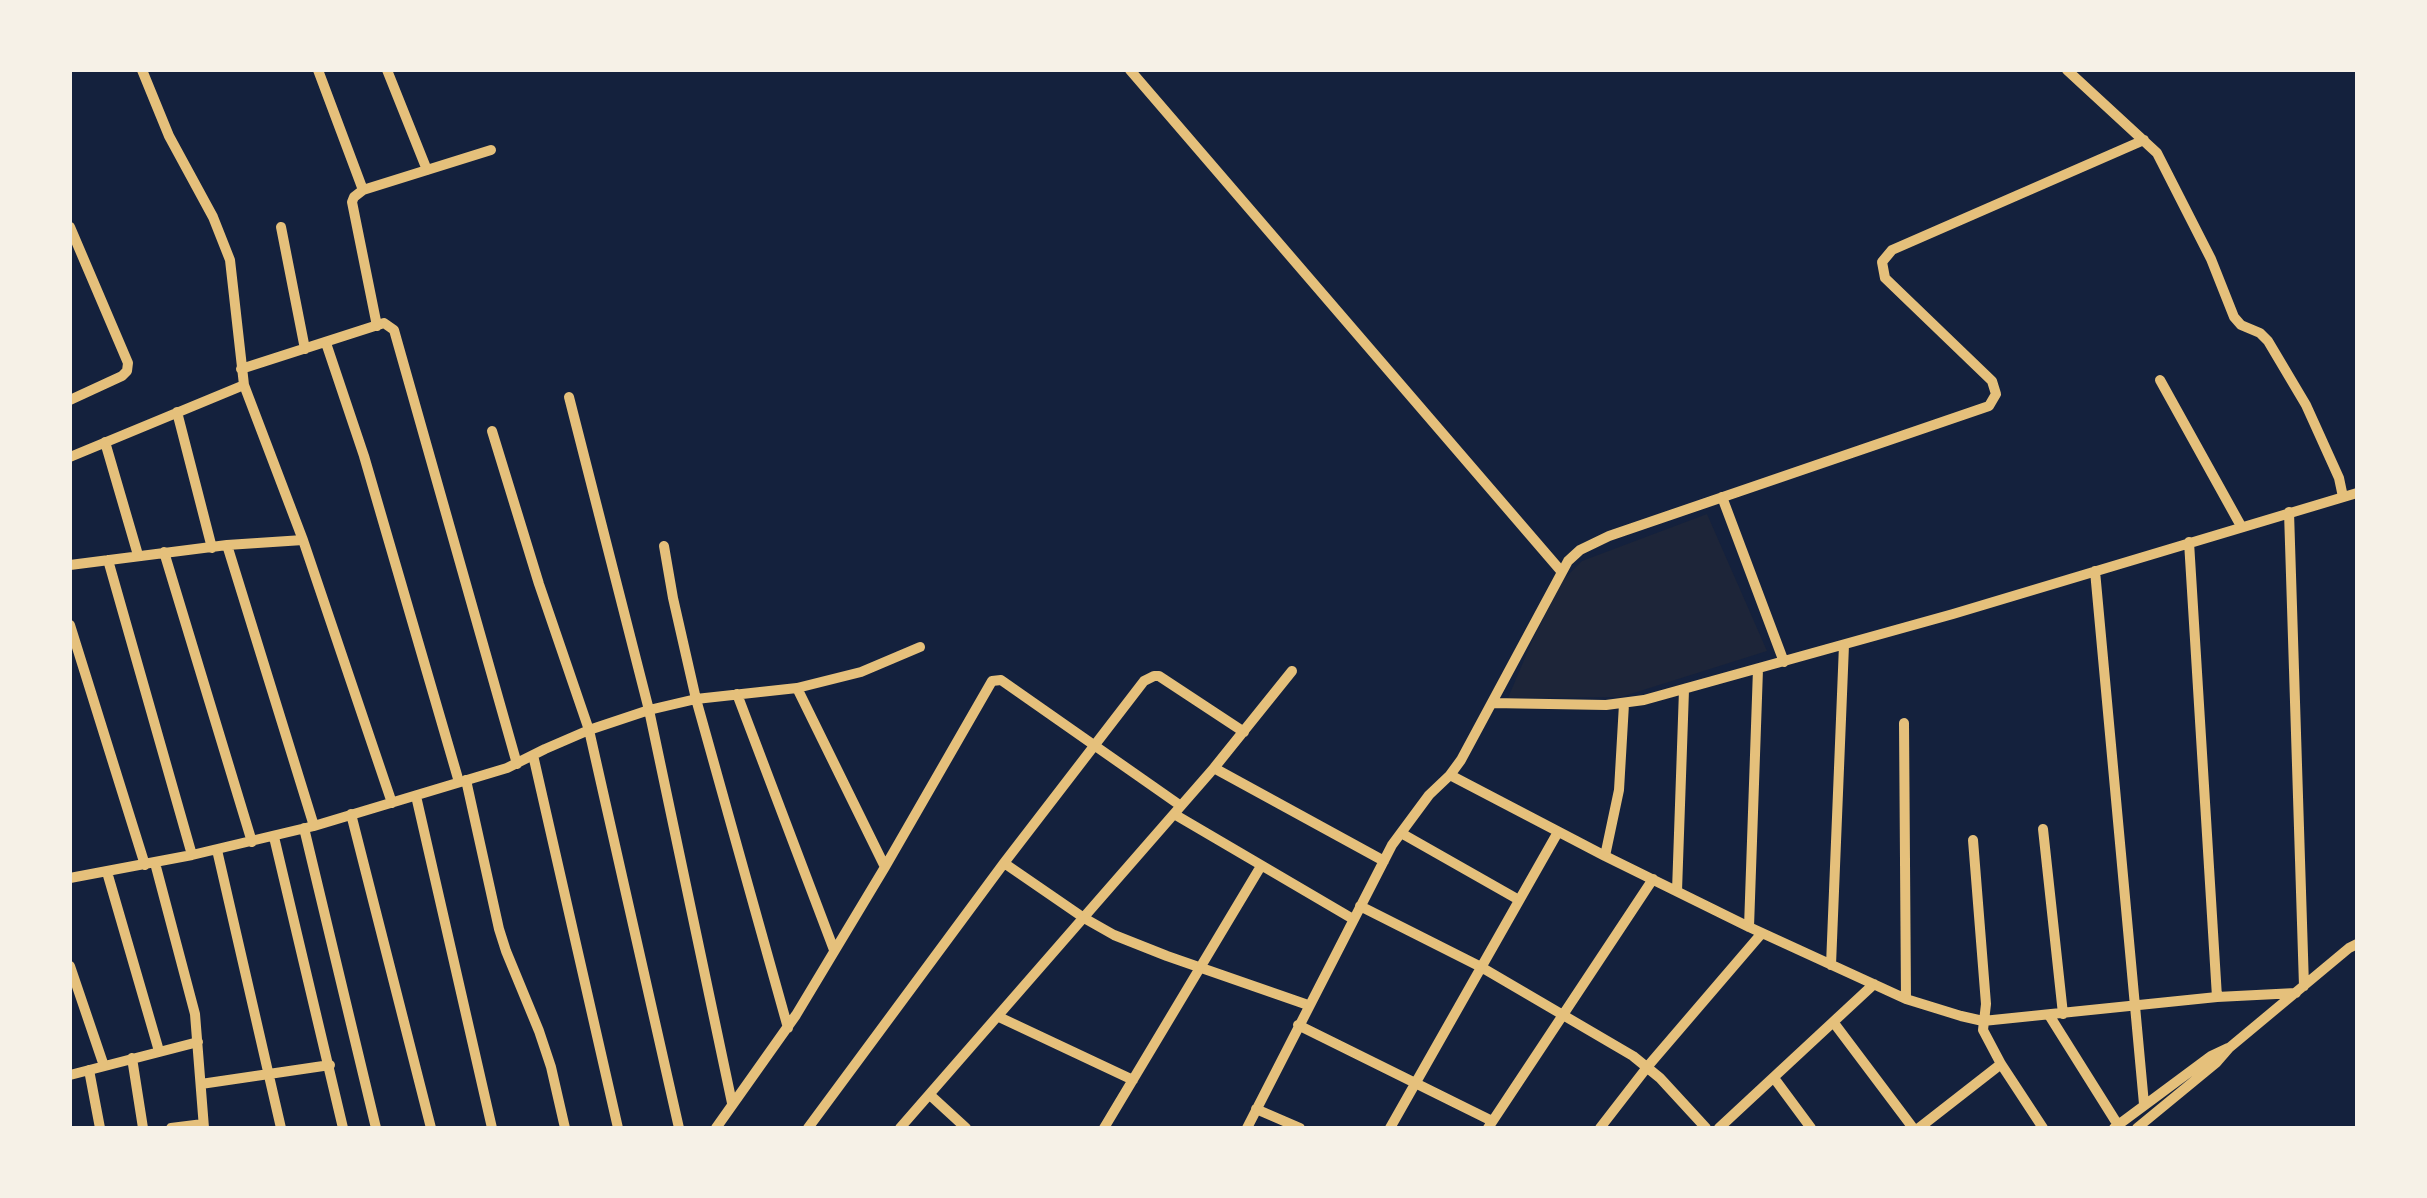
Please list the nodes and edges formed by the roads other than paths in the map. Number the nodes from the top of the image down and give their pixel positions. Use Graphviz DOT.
graph roads {
  1 [pos="142,70"];
  2 [pos="318,70"];
  3 [pos="387,70"];
  4 [pos="1130,70"];
  5 [pos="2067,70"];
  6 [pos="2144,140"];
  7 [pos="491,150"];
  8 [pos="427,170"];
  9 [pos="363,190"];
  10 [pos="281,226"];
  11 [pos="70,227"];
  12 [pos="377,326"];
  13 [pos="326,343"];
  14 [pos="304,349"];
  15 [pos="241,369"];
  16 [pos="2160,380"];
  17 [pos="244,384"];
  18 [pos="569,397"];
  19 [pos="70,400"];
  20 [pos="176,412"];
  21 [pos="492,430"];
  22 [pos="104,442"];
  23 [pos="70,456"];
  24 [pos="2357,493"];
  25 [pos="1722,497"];
  26 [pos="2343,497"];
  27 [pos="2290,512"];
  28 [pos="2241,526"];
  29 [pos="303,540"];
  30 [pos="2189,542"];
  31 [pos="226,545"];
  32 [pos="664,546"];
  33 [pos="212,548"];
  34 [pos="164,552"];
  35 [pos="138,556"];
  36 [pos="108,560"];
  37 [pos="70,565"];
  38 [pos="1561,571"];
  39 [pos="2096,571"];
  40 [pos="70,625"];
  41 [pos="1844,645"];
  42 [pos="920,647"];
  43 [pos="1784,662"];
  44 [pos="1758,669"];
  45 [pos="1292,671"];
  46 [pos="796,688"];
  47 [pos="1684,690"];
  48 [pos="738,694"];
  49 [pos="696,699"];
  50 [pos="1492,702"];
  51 [pos="1624,704"];
  52 [pos="649,710"];
  53 [pos="1904,724"];
  54 [pos="589,730"];
  55 [pos="1244,732"];
  56 [pos="1096,744"];
  57 [pos="533,755"];
  58 [pos="517,764"];
  59 [pos="1214,768"];
  60 [pos="1450,775"];
  61 [pos="463,781"];
  62 [pos="416,796"];
  63 [pos="392,803"];
  64 [pos="1178,810"];
  65 [pos="351,814"];
  66 [pos="309,827"];
  67 [pos="2043,829"];
  68 [pos="1558,832"];
  69 [pos="1401,833"];
  70 [pos="274,836"];
  71 [pos="1973,840"];
  72 [pos="252,842"];
  73 [pos="216,850"];
  74 [pos="192,855"];
  75 [pos="1605,856"];
  76 [pos="1384,860"];
  77 [pos="1004,863"];
  78 [pos="150,864"];
  79 [pos="1261,866"];
  80 [pos="885,867"];
  81 [pos="107,872"];
  82 [pos="70,878"];
  83 [pos="1653,880"];
  84 [pos="1677,891"];
  85 [pos="1520,900"];
  86 [pos="1360,906"];
  87 [pos="1084,918"];
  88 [pos="1353,919"];
  89 [pos="1749,927"];
  90 [pos="1762,933"];
  91 [pos="2357,944"];
  92 [pos="834,950"];
  93 [pos="1832,965"];
  94 [pos="70,966"];
  95 [pos="1199,967"];
  96 [pos="1482,967"];
  97 [pos="1874,984"];
  98 [pos="2300,990"];
  99 [pos="2217,997"];
  100 [pos="1906,999"];
  101 [pos="1308,1005"];
  102 [pos="2134,1005"];
  103 [pos="1564,1014"];
  104 [pos="2049,1014"];
  105 [pos="2063,1014"];
  106 [pos="999,1016"];
  107 [pos="1983,1021"];
  108 [pos="1834,1023"];
  109 [pos="1298,1025"];
  110 [pos="788,1028"];
  111 [pos="198,1042"];
  112 [pos="2228,1048"];
  113 [pos="159,1051"];
  114 [pos="132,1058"];
  115 [pos="2001,1064"];
  116 [pos="104,1066"];
  117 [pos="330,1066"];
  118 [pos="1648,1066"];
  119 [pos="89,1070"];
  120 [pos="269,1074"];
  121 [pos="70,1075"];
  122 [pos="1774,1078"];
  123 [pos="1134,1080"];
  124 [pos="1416,1083"];
  125 [pos="201,1084"];
  126 [pos="930,1095"];
  127 [pos="732,1103"];
  128 [pos="2144,1104"];
  129 [pos="1256,1109"];
  130 [pos="1490,1124"];
  131 [pos="204,1126"];
  132 [pos="2116,1126"];
  133 [pos="100,1128"];
  134 [pos="144,1128"];
  135 [pos="171,1128"];
  136 [pos="281,1128"];
  137 [pos="344,1128"];
  138 [pos="376,1128"];
  139 [pos="431,1128"];
  140 [pos="492,1128"];
  141 [pos="565,1128"];
  142 [pos="618,1128"];
  143 [pos="679,1128"];
  144 [pos="716,1128"];
  145 [pos="808,1128"];
  146 [pos="901,1128"];
  147 [pos="966,1128"];
  148 [pos="1104,1128"];
  149 [pos="1247,1128"];
  150 [pos="1300,1128"];
  151 [pos="1390,1128"];
  152 [pos="1600,1128"];
  153 [pos="1706,1128"];
  154 [pos="1719,1128"];
  155 [pos="1811,1128"];
  156 [pos="1916,1128"];
  157 [pos="2043,1128"];
  158 [pos="2137,1128"];
  1 -- 15 [label="street"];
  2 -- 9 [label="street"];
  3 -- 8 [label="street"];
  4 -- 38 [label="street"];
  5 -- 6 [label="street"];
  6 -- 25 [label="street"];
  6 -- 26 [label="street"];
  7 -- 8 [label="street"];
  8 -- 9 [label="street"];
  9 -- 12 [label="street"];
  10 -- 14 [label="street"];
  11 -- 19 [label="street"];
  12 -- 13 [label="street"];
  12 -- 58 [label="street"];
  13 -- 14 [label="street"];
  13 -- 61 [label="street"];
  14 -- 15 [label="street"];
  15 -- 17 [label="street"];
  16 -- 28 [label="street"];
  17 -- 20 [label="street"];
  17 -- 29 [label="street"];
  18 -- 52 [label="street"];
  20 -- 22 [label="street"];
  20 -- 33 [label="street"];
  21 -- 54 [label="street"];
  22 -- 23 [label="street"];
  22 -- 35 [label="street"];
  24 -- 26 [label="street"];
  25 -- 38 [label="street"];
  25 -- 43 [label="street"];
  26 -- 27 [label="street"];
  27 -- 28 [label="street"];
  27 -- 98 [label="street"];
  28 -- 30 [label="street"];
  29 -- 31 [label="street"];
  29 -- 63 [label="street"];
  30 -- 39 [label="street"];
  30 -- 99 [label="street"];
  31 -- 33 [label="street"];
  31 -- 66 [label="street"];
  32 -- 49 [label="street"];
  33 -- 34 [label="street"];
  34 -- 35 [label="street"];
  34 -- 72 [label="street"];
  35 -- 36 [label="street"];
  36 -- 37 [label="street"];
  36 -- 74 [label="street"];
  38 -- 50 [label="street"];
  39 -- 41 [label="street"];
  39 -- 102 [label="street"];
  40 -- 78 [label="street"];
  41 -- 43 [label="street"];
  41 -- 93 [label="street"];
  42 -- 46 [label="street"];
  43 -- 44 [label="street"];
  44 -- 47 [label="street"];
  44 -- 89 [label="street"];
  45 -- 55 [label="street"];
  46 -- 48 [label="street"];
  46 -- 80 [label="street"];
  47 -- 51 [label="street"];
  47 -- 84 [label="street"];
  48 -- 49 [label="street"];
  48 -- 92 [label="street"];
  49 -- 52 [label="street"];
  49 -- 110 [label="street"];
  50 -- 51 [label="street"];
  50 -- 60 [label="street"];
  51 -- 75 [label="street"];
  52 -- 54 [label="street"];
  52 -- 127 [label="street"];
  53 -- 100 [label="street"];
  54 -- 57 [label="street"];
  54 -- 143 [label="street"];
  55 -- 56 [label="street"];
  55 -- 59 [label="street"];
  56 -- 64 [label="street"];
  56 -- 77 [label="street"];
  56 -- 80 [label="street"];
  57 -- 58 [label="street"];
  57 -- 142 [label="street"];
  58 -- 61 [label="street"];
  59 -- 64 [label="street"];
  59 -- 76 [label="street"];
  60 -- 68 [label="street"];
  60 -- 69 [label="street"];
  61 -- 62 [label="street"];
  61 -- 141 [label="street"];
  62 -- 63 [label="street"];
  62 -- 140 [label="street"];
  63 -- 65 [label="street"];
  64 -- 79 [label="street"];
  64 -- 87 [label="street"];
  65 -- 66 [label="street"];
  65 -- 139 [label="street"];
  66 -- 70 [label="street"];
  66 -- 138 [label="street"];
  67 -- 105 [label="street"];
  68 -- 75 [label="street"];
  68 -- 85 [label="street"];
  69 -- 76 [label="street"];
  69 -- 85 [label="street"];
  70 -- 72 [label="street"];
  70 -- 117 [label="street"];
  71 -- 107 [label="street"];
  72 -- 73 [label="street"];
  73 -- 74 [label="street"];
  73 -- 120 [label="street"];
  74 -- 78 [label="street"];
  75 -- 83 [label="street"];
  76 -- 86 [label="street"];
  77 -- 87 [label="street"];
  77 -- 145 [label="street"];
  78 -- 81 [label="street"];
  78 -- 111 [label="street"];
  79 -- 88 [label="street"];
  79 -- 95 [label="street"];
  80 -- 92 [label="street"];
  81 -- 82 [label="street"];
  81 -- 113 [label="street"];
  83 -- 84 [label="street"];
  83 -- 103 [label="street"];
  84 -- 89 [label="street"];
  85 -- 96 [label="street"];
  86 -- 88 [label="street"];
  86 -- 96 [label="street"];
  87 -- 95 [label="street"];
  87 -- 106 [label="street"];
  88 -- 101 [label="street"];
  89 -- 90 [label="street"];
  90 -- 93 [label="street"];
  90 -- 118 [label="street"];
  91 -- 98 [label="street"];
  92 -- 110 [label="street"];
  93 -- 97 [label="street"];
  94 -- 116 [label="street"];
  95 -- 101 [label="street"];
  95 -- 123 [label="street"];
  96 -- 103 [label="street"];
  96 -- 124 [label="street"];
  97 -- 100 [label="street"];
  97 -- 108 [label="street"];
  98 -- 99 [label="street"];
  98 -- 112 [label="street"];
  99 -- 102 [label="street"];
  100 -- 107 [label="street"];
  101 -- 109 [label="street"];
  102 -- 105 [label="street"];
  102 -- 128 [label="street"];
  103 -- 118 [label="street"];
  103 -- 130 [label="street"];
  104 -- 105 [label="street"];
  104 -- 107 [label="street"];
  104 -- 132 [label="street"];
  106 -- 123 [label="street"];
  106 -- 126 [label="street"];
  107 -- 115 [label="street"];
  108 -- 122 [label="street"];
  108 -- 156 [label="street"];
  109 -- 124 [label="street"];
  109 -- 129 [label="street"];
  110 -- 127 [label="street"];
  111 -- 113 [label="street"];
  111 -- 125 [label="street"];
  112 -- 128 [label="street"];
  112 -- 158 [label="street"];
  113 -- 114 [label="street"];
  114 -- 116 [label="street"];
  114 -- 134 [label="street"];
  115 -- 156 [label="street"];
  115 -- 157 [label="street"];
  116 -- 119 [label="street"];
  117 -- 120 [label="street"];
  117 -- 137 [label="street"];
  118 -- 152 [label="street"];
  118 -- 153 [label="street"];
  119 -- 121 [label="street"];
  119 -- 133 [label="street"];
  120 -- 125 [label="street"];
  120 -- 136 [label="street"];
  122 -- 154 [label="street"];
  122 -- 155 [label="street"];
  123 -- 148 [label="street"];
  124 -- 130 [label="street"];
  124 -- 151 [label="street"];
  125 -- 131 [label="street"];
  126 -- 146 [label="street"];
  126 -- 147 [label="street"];
  127 -- 144 [label="street"];
  128 -- 132 [label="street"];
  129 -- 149 [label="street"];
  129 -- 150 [label="street"];
  131 -- 135 [label="street"];
}
